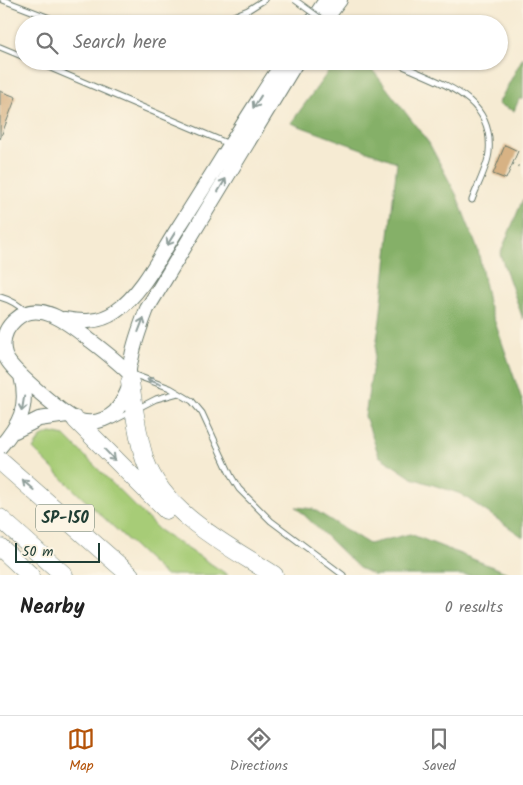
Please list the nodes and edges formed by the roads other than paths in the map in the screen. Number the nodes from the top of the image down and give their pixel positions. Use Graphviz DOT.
graph roads {
  1 [pos="3,0"];
  2 [pos="264,0"];
  3 [pos="295,0"];
  4 [pos="326,0"];
  5 [pos="340,0"];
  6 [pos="42,15"];
  7 [pos="236,15"];
  8 [pos="316,15"];
  9 [pos="316,15"];
  10 [pos="329,15"];
  11 [pos="0,47"];
  12 [pos="15,53"];
  13 [pos="55,70"];
  14 [pos="278,70"];
  15 [pos="292,70"];
  16 [pos="412,70"];
  17 [pos="230,144"];
  18 [pos="242,151"];
  19 [pos="472,200"];
  20 [pos="0,296"];
  21 [pos="26,313"];
  22 [pos="60,318"];
  23 [pos="3,356"];
  24 [pos="21,376"];
  25 [pos="130,377"];
  26 [pos="179,393"];
  27 [pos="135,410"];
  28 [pos="78,419"];
  29 [pos="13,433"];
  30 [pos="0,447"];
  31 [pos="0,460"];
  32 [pos="0,518"];
  33 [pos="0,547"];
  34 [pos="30,575"];
  35 [pos="64,575"];
  36 [pos="130,575"];
  37 [pos="256,575"];
  38 [pos="274,575"];
  39 [pos="343,575"];
  1 -- 6 [label="lane"];
  2 -- 7 [label="lane"];
  3 -- 8 [label="lane, bridge"];
  4 -- 9 [label="street"];
  5 -- 10 [label="street"];
  11 -- 12 [label="lane"];
  13 -- 17 [label="lane"];
  14 -- 17 [label="street, one-way"];
  15 -- 18 [label="street"];
  16 -- 19 [label="lane"];
  17 -- 18 [label="lane"];
  17 -- 22 [label="street, one-way"];
  25 -- 18 [label="street, one-way"];
  20 -- 21 [label="lane"];
  21 -- 22 [label="street"];
  21 -- 23 [label="street"];
  22 -- 25 [label="street"];
  23 -- 24 [label="street"];
  24 -- 28 [label="street"];
  24 -- 29 [label="street, one-way"];
  26 -- 25 [label="lane, one-way"];
  25 -- 27 [label="highway"];
  25 -- 28 [label="street"];
  26 -- 27 [label="lane"];
  26 -- 39 [label="lane"];
  27 -- 28 [label="lane"];
  27 -- 38 [label="highway"];
  28 -- 29 [label="street"];
  28 -- 37 [label="highway, one-way"];
  29 -- 30 [label="street"];
  36 -- 31 [label="highway, SP-150, one-way"];
  32 -- 35 [label="highway, SP-150"];
  33 -- 34 [label="highway"];
}
